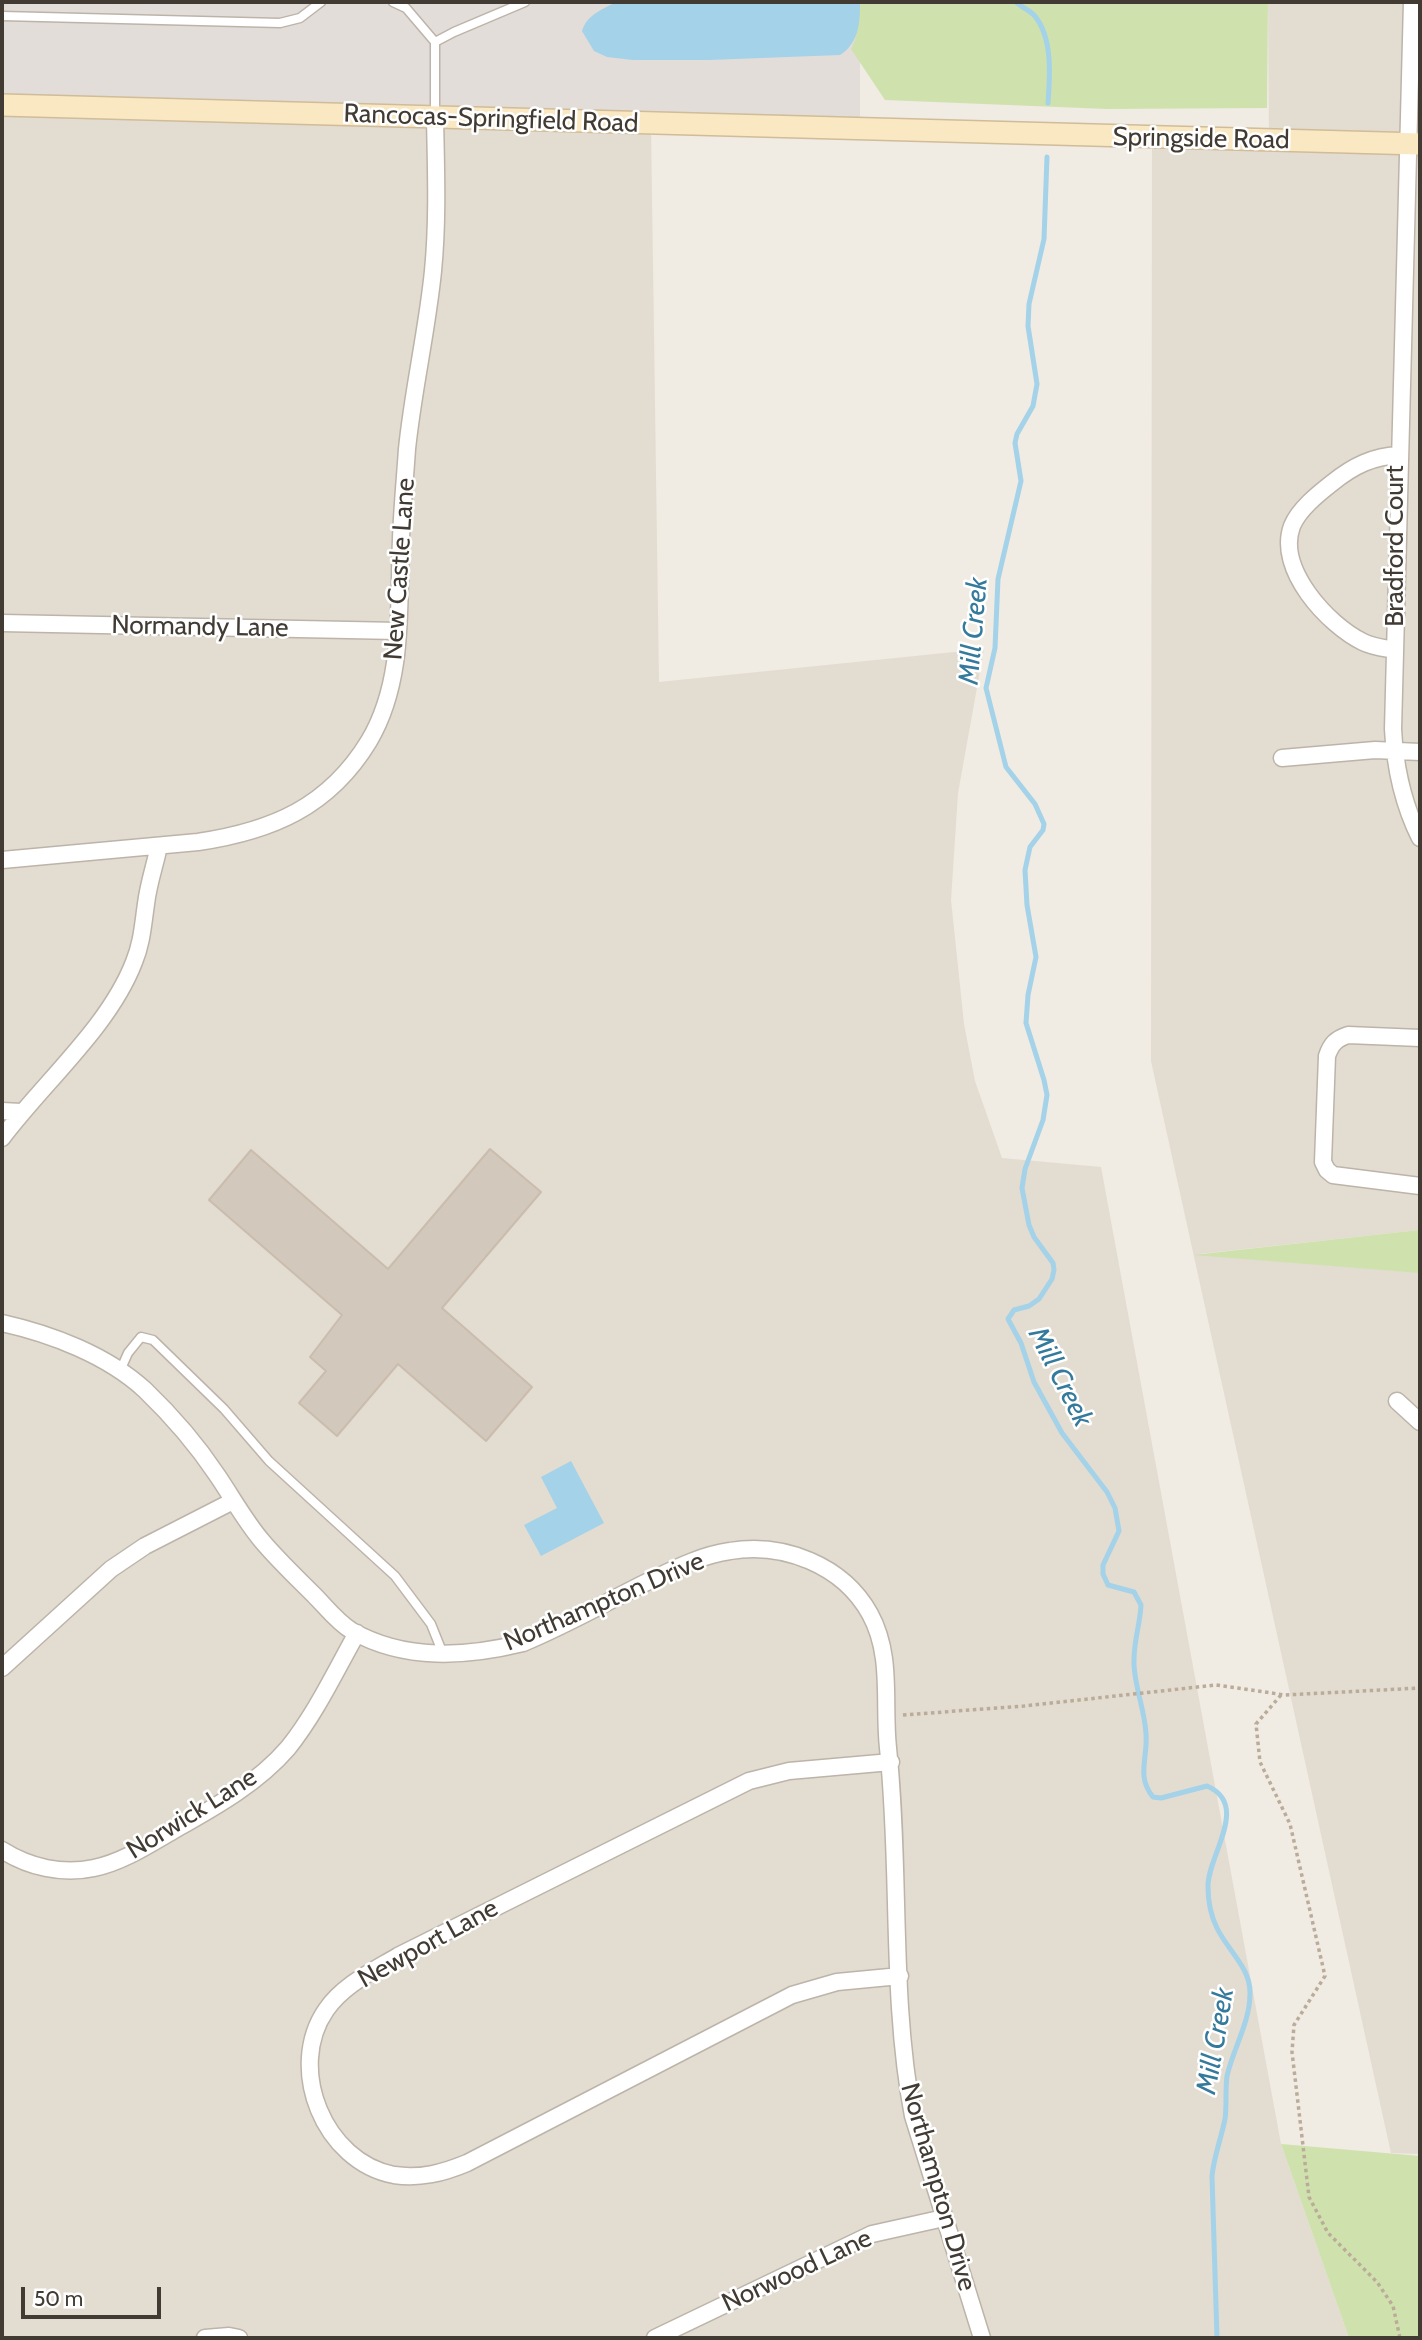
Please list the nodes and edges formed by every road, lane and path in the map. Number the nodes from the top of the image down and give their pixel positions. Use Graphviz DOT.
graph roads {
  1 [pos="321,2"];
  2 [pos="393,2"];
  3 [pos="525,2"];
  4 [pos="1412,2"];
  5 [pos="2,16"];
  6 [pos="436,42"];
  7 [pos="2,105"];
  8 [pos="435,118"];
  9 [pos="981,133"];
  10 [pos="1415,144"];
  11 [pos="1411,376"];
  12 [pos="1400,455"];
  13 [pos="2,623"];
  14 [pos="398,631"];
  15 [pos="1395,650"];
  16 [pos="1394,751"];
  17 [pos="1420,752"];
  18 [pos="1282,758"];
  19 [pos="1420,838"];
  20 [pos="159,846"];
  21 [pos="2,860"];
  22 [pos="1420,1038"];
  23 [pos="2,1111"];
  24 [pos="21,1112"];
  25 [pos="2,1138"];
  26 [pos="1420,1186"];
  27 [pos="2,1323"];
  28 [pos="120,1371"];
  29 [pos="1397,1401"];
  30 [pos="1420,1422"];
  31 [pos="233,1501"];
  32 [pos="357,1633"];
  33 [pos="443,1654"];
  34 [pos="2,1668"];
  35 [pos="1420,1688"];
  36 [pos="1281,1695"];
  37 [pos="887,1716"];
  38 [pos="891,1762"];
  39 [pos="2,1850"];
  40 [pos="900,1976"];
  41 [pos="944,2218"];
  42 [pos="205,2338"];
  43 [pos="239,2338"];
  44 [pos="655,2338"];
  45 [pos="982,2338"];
  46 [pos="1400,2338"];
  1 -- 5 [label="lane"];
  2 -- 6 [label="lane"];
  3 -- 6 [label="lane"];
  4 -- 10 [label="street"];
  6 -- 8 [label="lane"];
  7 -- 8 [label="main road, Rancocas-Springfield Road"];
  8 -- 9 [label="main road, Rancocas-Springfield Road"];
  8 -- 14 [label="street, New Castle Lane"];
  9 -- 10 [label="main road, Springside Road"];
  10 -- 11 [label="street"];
  11 -- 12 [label="street"];
  12 -- 15 [label="street, Bradford Court"];
  12 -- 15 [label="street, Bradford Court"];
  13 -- 14 [label="street, Normandy Lane"];
  14 -- 20 [label="street, New Castle Lane"];
  15 -- 16 [label="street"];
  16 -- 17 [label="street"];
  16 -- 18 [label="street"];
  16 -- 19 [label="street"];
  20 -- 21 [label="street, New Castle Lane"];
  20 -- 24 [label="street"];
  22 -- 26 [label="street"];
  23 -- 24 [label="street"];
  24 -- 25 [label="street"];
  27 -- 28 [label="street, Northampton Drive"];
  28 -- 31 [label="street, Northampton Drive"];
  28 -- 33 [label="lane"];
  29 -- 30 [label="street"];
  31 -- 32 [label="street, Northampton Drive"];
  31 -- 34 [label="street"];
  32 -- 33 [label="street, Northampton Drive"];
  32 -- 39 [label="street, Norwick Lane"];
  33 -- 37 [label="street, Northampton Drive"];
  35 -- 36 [label="path"];
  36 -- 37 [label="path"];
  36 -- 46 [label="path"];
  37 -- 38 [label="street, Northampton Drive"];
  38 -- 40 [label="street, Northampton Drive"];
  38 -- 40 [label="street, Newport Lane"];
  40 -- 41 [label="street, Northampton Drive"];
  41 -- 44 [label="street, Norwood Lane"];
  41 -- 45 [label="street, Northampton Drive"];
  42 -- 43 [label="street"];
}
